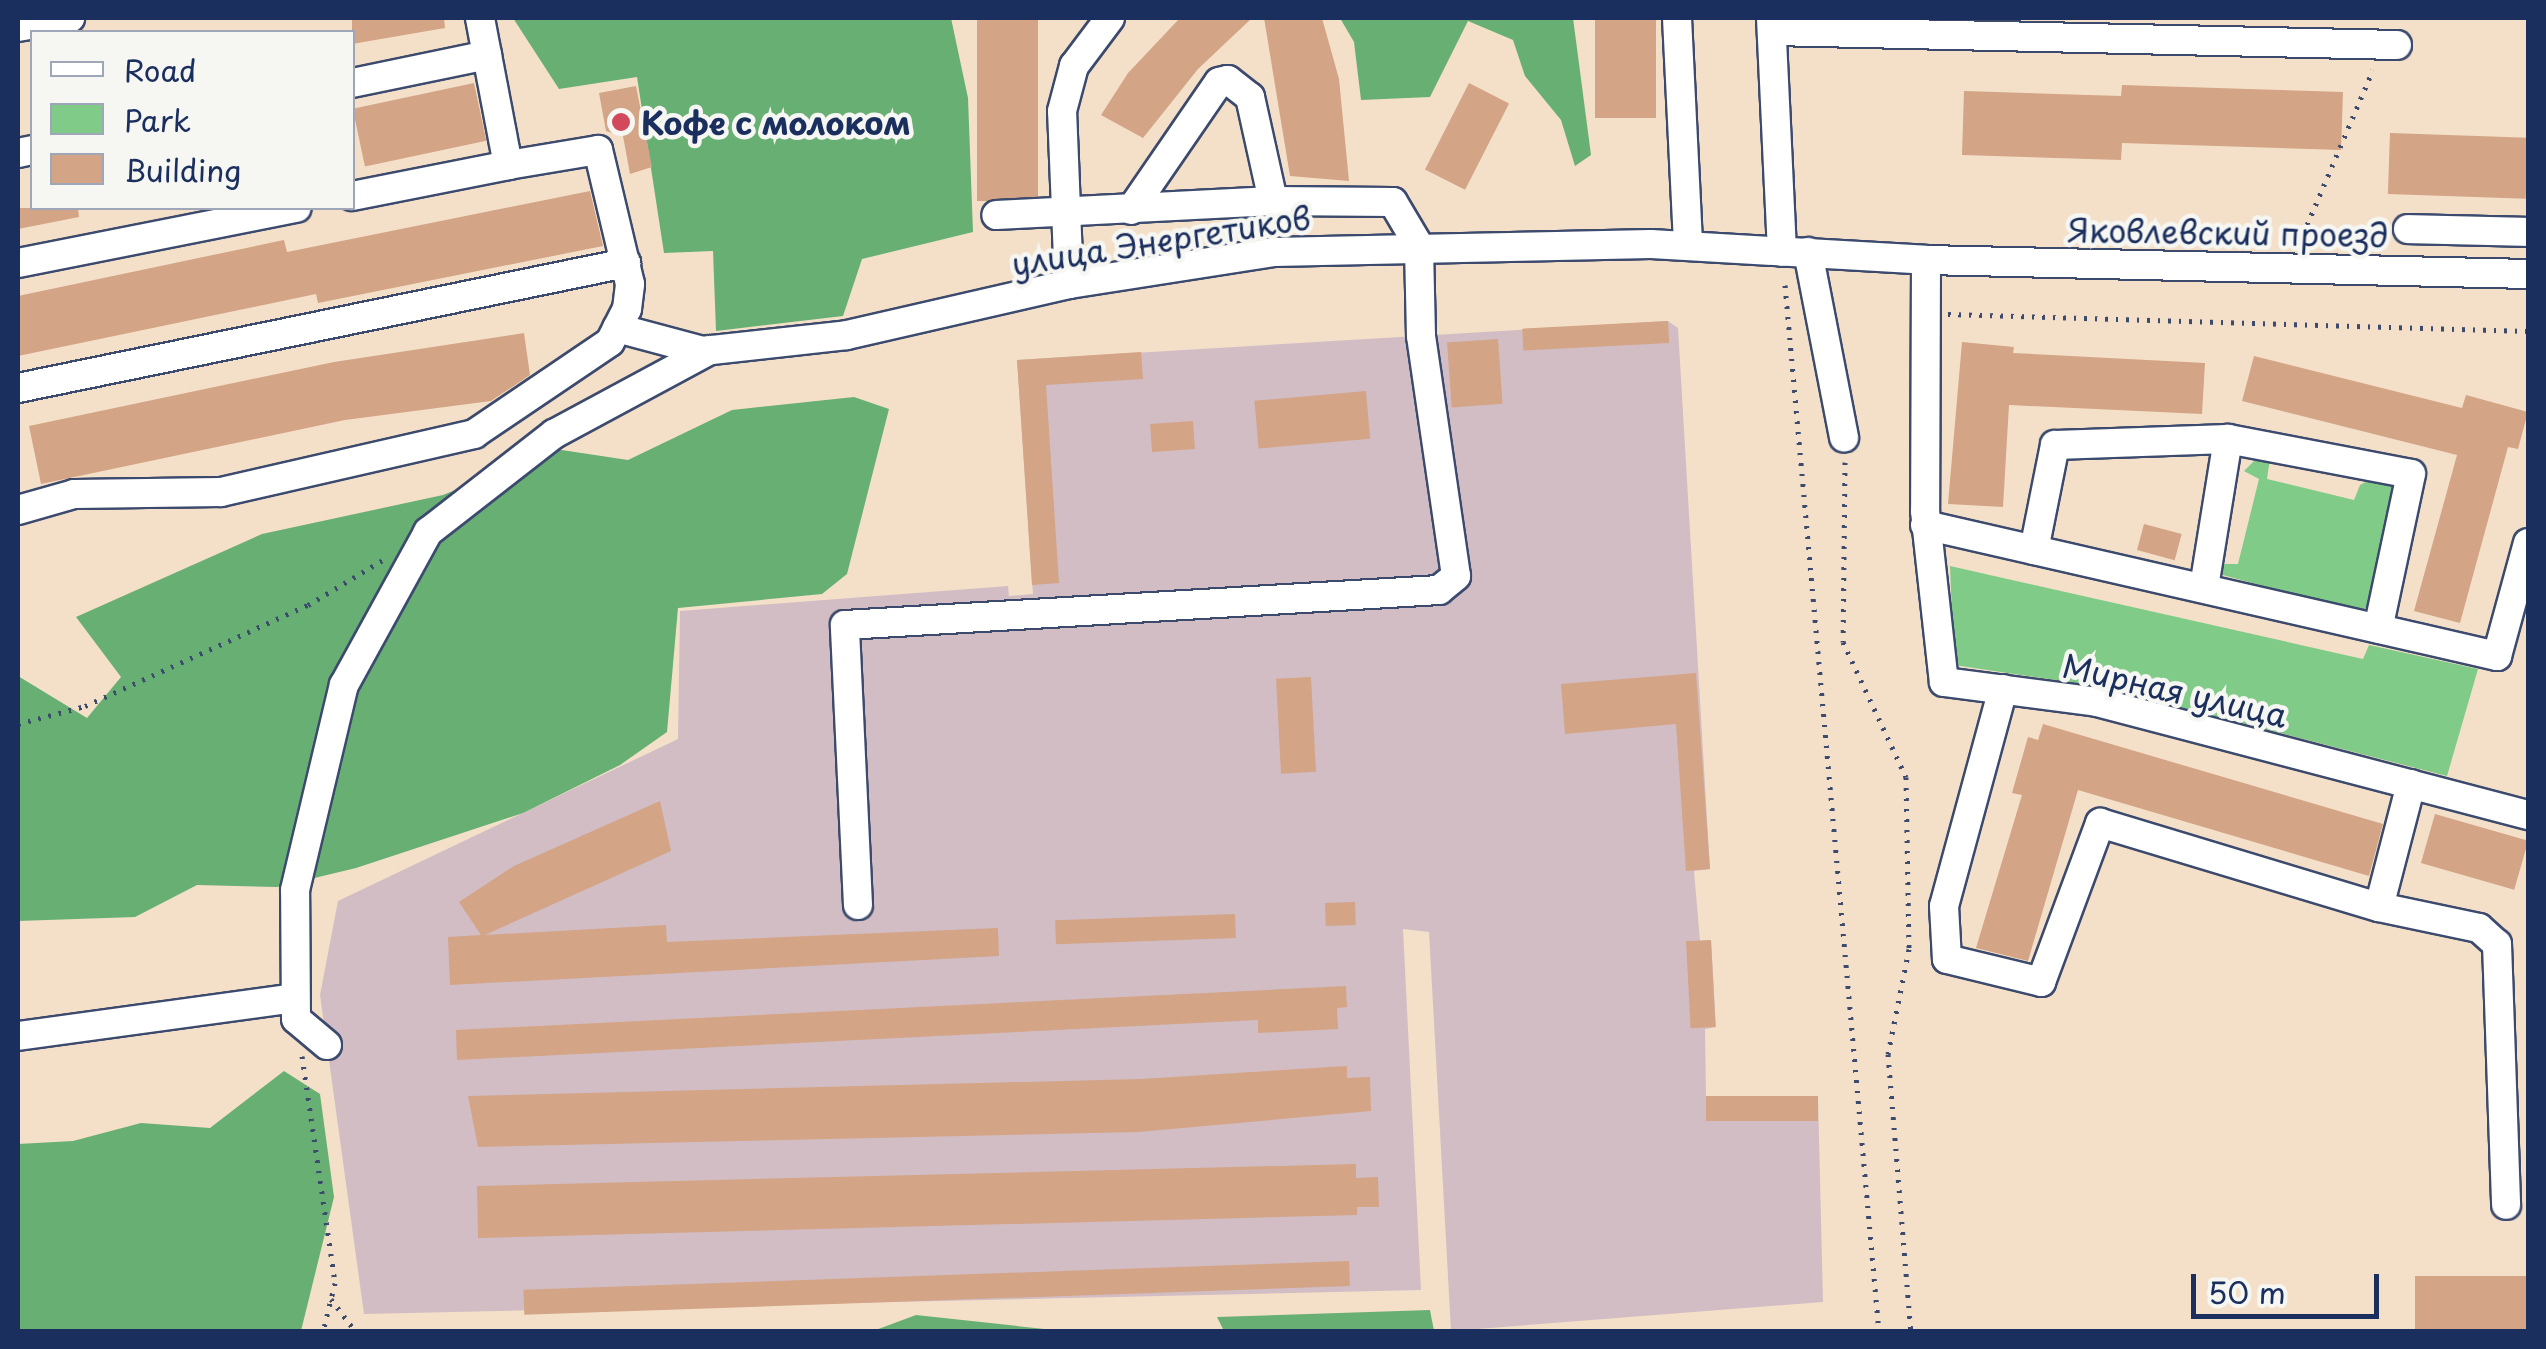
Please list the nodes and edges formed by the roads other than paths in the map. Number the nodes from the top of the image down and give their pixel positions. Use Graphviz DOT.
graph roads {
  1 [pos="70,18"];
  2 [pos="480,18"];
  3 [pos="1110,18"];
  4 [pos="1678,18"];
  5 [pos="1771,24"];
  6 [pos="18,27"];
  7 [pos="1850,27"];
  8 [pos="2390,44"];
  9 [pos="488,55"];
  10 [pos="355,82"];
  11 [pos="508,165"];
  12 [pos="355,195"];
  13 [pos="1273,201"];
  14 [pos="286,210"];
  15 [pos="1131,210"];
  16 [pos="1066,214"];
  17 [pos="996,215"];
  18 [pos="2408,229"];
  19 [pos="2528,232"];
  20 [pos="1419,246"];
  21 [pos="1688,246"];
  22 [pos="1795,252"];
  23 [pos="1926,260"];
  24 [pos="18,264"];
  25 [pos="626,264"];
  26 [pos="2528,274"];
  27 [pos="1068,284"];
  28 [pos="617,328"];
  29 [pos="710,350"];
  30 [pos="18,388"];
  31 [pos="1844,438"];
  32 [pos="2228,439"];
  33 [pos="18,510"];
  34 [pos="1925,525"];
  35 [pos="2528,544"];
  36 [pos="2034,550"];
  37 [pos="2204,588"];
  38 [pos="2378,628"];
  39 [pos="2003,690"];
  40 [pos="2411,784"];
  41 [pos="2528,815"];
  42 [pos="858,905"];
  43 [pos="2379,907"];
  44 [pos="295,1008"];
  45 [pos="18,1036"];
  46 [pos="327,1045"];
  47 [pos="2506,1206"];
  1 -- 6 [label="street"];
  2 -- 9 [label="street"];
  3 -- 16 [label="street"];
  4 -- 21 [label="street"];
  5 -- 7 [label="street"];
  5 -- 22 [label="street"];
  7 -- 8 [label="street"];
  9 -- 10 [label="street"];
  9 -- 11 [label="street"];
  11 -- 12 [label="street"];
  11 -- 25 [label="street"];
  13 -- 15 [label="street"];
  13 -- 15 [label="street"];
  13 -- 20 [label="street"];
  14 -- 24 [label="street"];
  15 -- 16 [label="street"];
  16 -- 17 [label="street"];
  16 -- 27 [label="street"];
  18 -- 19 [label="street"];
  20 -- 21 [label="street, улица Энергетиков"];
  20 -- 27 [label="street, улица Энергетиков"];
  20 -- 42 [label="street"];
  21 -- 22 [label="street, улица Энергетиков"];
  22 -- 23 [label="street"];
  22 -- 31 [label="street"];
  23 -- 26 [label="street, Яковлевский проезд"];
  23 -- 34 [label="street, Мирная улица"];
  25 -- 28 [label="street"];
  25 -- 30 [label="street"];
  27 -- 29 [label="street, улица Энергетиков"];
  28 -- 29 [label="street, улица Энергетиков"];
  28 -- 33 [label="street"];
  29 -- 44 [label="street"];
  32 -- 36 [label="street"];
  32 -- 37 [label="street"];
  32 -- 38 [label="street"];
  34 -- 36 [label="street"];
  34 -- 39 [label="street, Мирная улица"];
  35 -- 38 [label="street"];
  36 -- 37 [label="street"];
  37 -- 38 [label="street"];
  39 -- 40 [label="street, Мирная улица"];
  39 -- 43 [label="street"];
  40 -- 41 [label="street, Мирная улица"];
  40 -- 43 [label="street"];
  43 -- 47 [label="street"];
  44 -- 45 [label="street"];
  44 -- 46 [label="street"];
}
